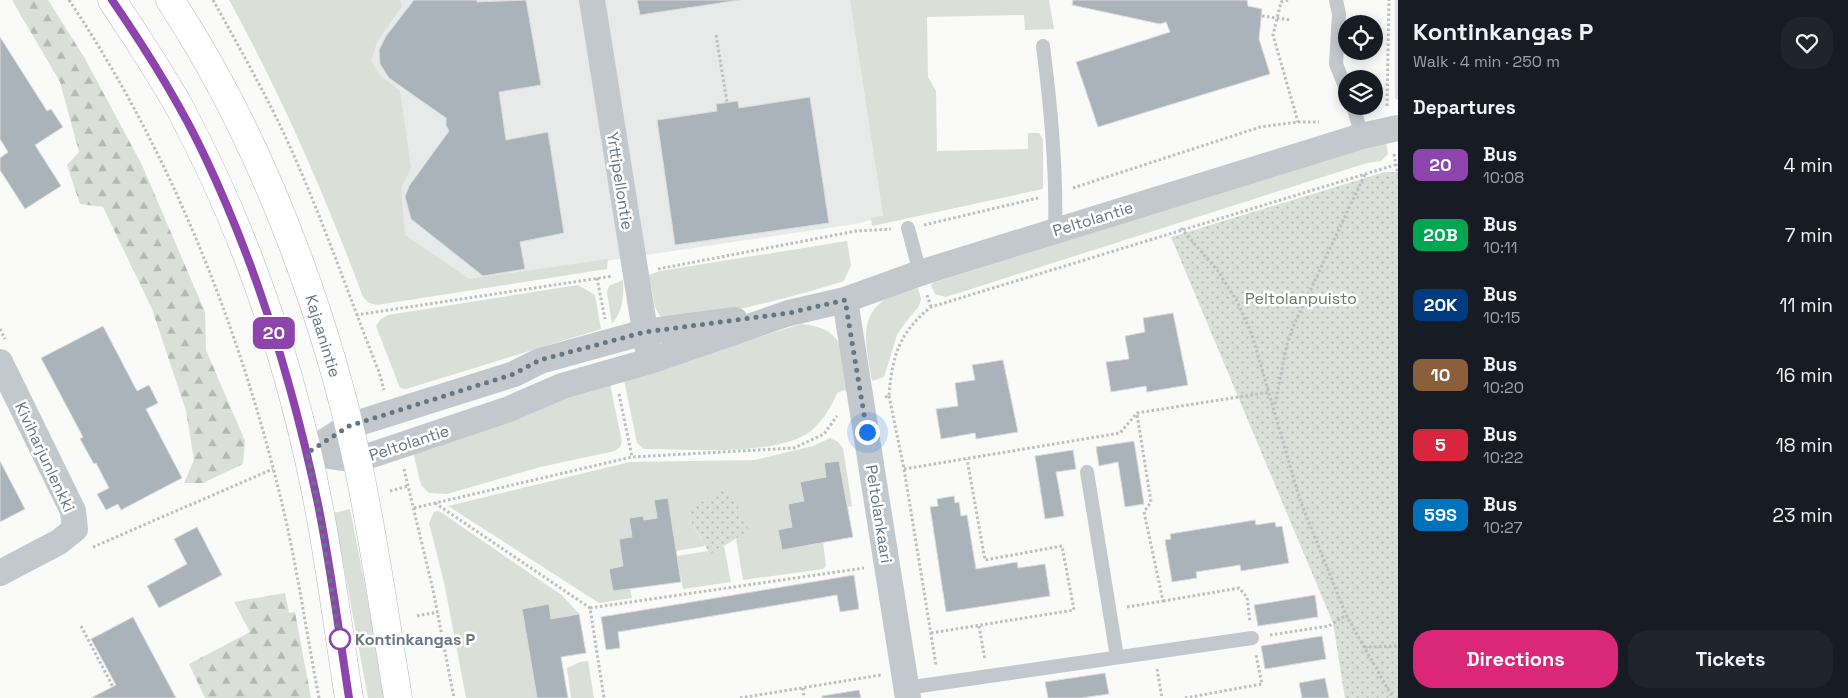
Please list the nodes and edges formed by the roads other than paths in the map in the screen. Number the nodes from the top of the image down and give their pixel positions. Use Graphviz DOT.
graph roads {
  1 [pos="112,0"];
  2 [pos="170,0"];
  3 [pos="592,0"];
  4 [pos="1336,0"];
  5 [pos="1043,46"];
  6 [pos="1338,70"];
  7 [pos="1358,120"];
  8 [pos="1394,122"];
  9 [pos="908,228"];
  10 [pos="1055,231"];
  11 [pos="920,273"];
  12 [pos="845,300"];
  13 [pos="789,313"];
  14 [pos="645,332"];
  15 [pos="650,361"];
  16 [pos="0,362"];
  17 [pos="349,426"];
  18 [pos="307,453"];
  19 [pos="357,460"];
  20 [pos="1086,472"];
  21 [pos="0,573"];
  22 [pos="1252,638"];
  23 [pos="1117,657"];
  24 [pos="901,686"];
  25 [pos="349,698"];
  26 [pos="398,698"];
  1 -- 18 [label="main road"];
  2 -- 17 [label="main road, Kajaanintie"];
  3 -- 14 [label="street, Yrttipellontie"];
  4 -- 6 [label="lane"];
  5 -- 10 [label="lane"];
  7 -- 8 [label="street, Peltolantie"];
  7 -- 10 [label="street, Peltolantie"];
  9 -- 11 [label="lane"];
  10 -- 11 [label="street, Peltolantie"];
  11 -- 12 [label="street, Peltolantie"];
  12 -- 13 [label="street, Peltolantie"];
  12 -- 24 [label="street, Peltolankaari"];
  13 -- 14 [label="street, Peltolantie"];
  13 -- 15 [label="street, Peltolantie"];
  14 -- 15 [label="street, Yrttipellontie"];
  14 -- 17 [label="street, Peltolantie"];
  15 -- 19 [label="street, Peltolantie"];
  16 -- 21 [label="street, Kiviharjunlenkki"];
  17 -- 18 [label="street, Peltolantie"];
  17 -- 19 [label="main road, Kajaanintie"];
  18 -- 19 [label="street, Peltolantie"];
  18 -- 25 [label="main road"];
  19 -- 26 [label="main road, Kajaanintie"];
  20 -- 23 [label="lane"];
  22 -- 23 [label="lane"];
  23 -- 24 [label="lane"];
}
